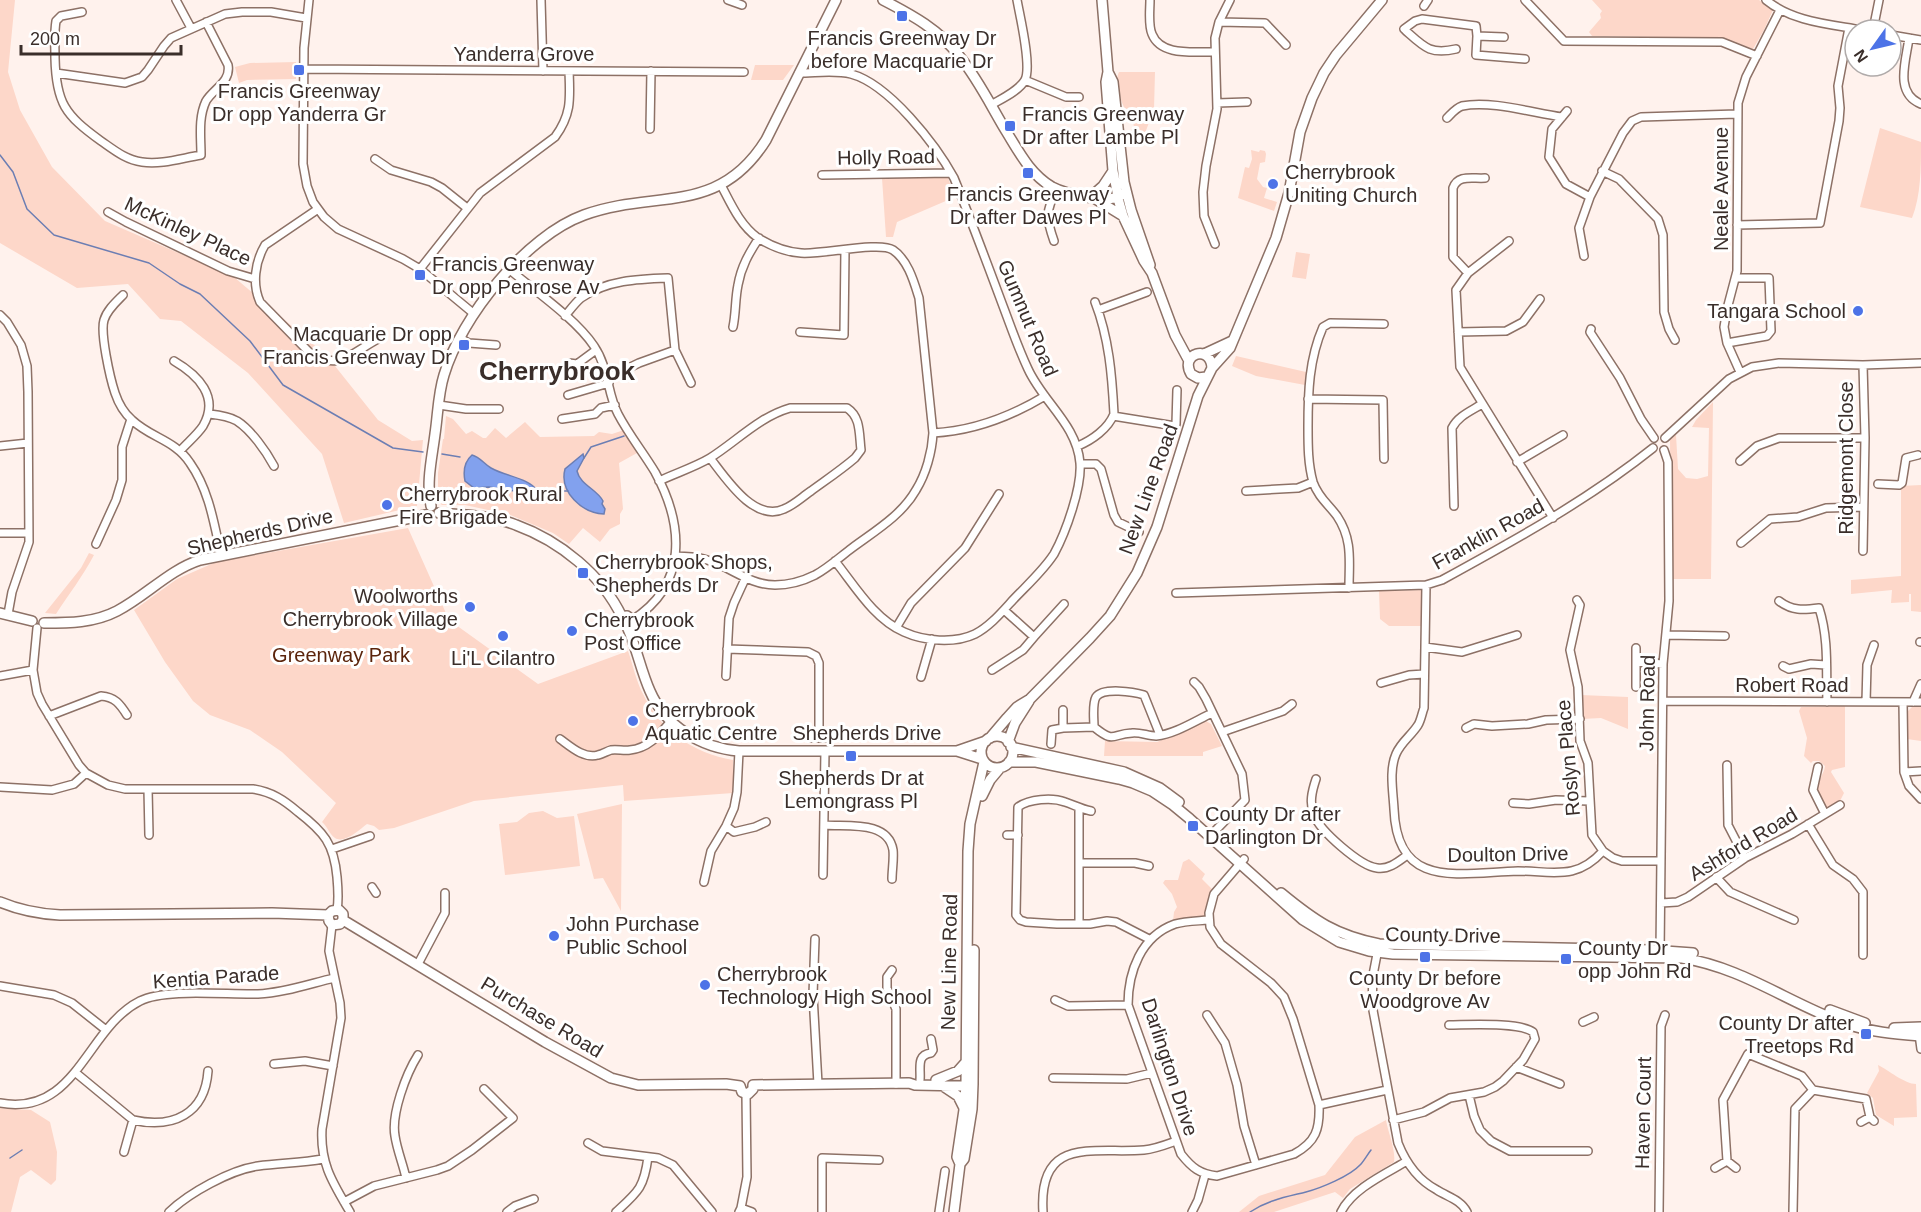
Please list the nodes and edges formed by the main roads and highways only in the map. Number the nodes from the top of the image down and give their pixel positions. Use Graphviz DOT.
graph roads {
  1 [pos="836,0"];
  2 [pos="883,0"];
  3 [pos="1102,0"];
  4 [pos="1382,0"];
  5 [pos="1108,72"];
  6 [pos="1113,171"];
  7 [pos="1120,193"];
  8 [pos="1092,197"];
  9 [pos="1123,216"];
  10 [pos="1152,273"];
  11 [pos="1175,334"];
  12 [pos="1232,341"];
  13 [pos="1200,354"];
  14 [pos="1189,361"];
  15 [pos="1212,368"];
  16 [pos="1194,377"];
  17 [pos="1206,377"];
  18 [pos="1198,396"];
  19 [pos="428,510"];
  20 [pos="4,613"];
  21 [pos="1030,699"];
  22 [pos="988,739"];
  23 [pos="1009,744"];
  24 [pos="957,751"];
  25 [pos="983,760"];
  26 [pos="1004,765"];
  27 [pos="1242,862"];
  28 [pos="0,902"];
  29 [pos="1660,953"];
  30 [pos="1921,1033"];
  31 [pos="966,1062"];
  32 [pos="909,1083"];
  33 [pos="939,1083"];
  34 [pos="968,1083"];
  35 [pos="964,1110"];
  36 [pos="960,1164"];
  37 [pos="954,1212"];
  1 -- 19 [label="main road"];
  2 -- 8 [label="main road"];
  3 -- 5 [label="main road"];
  4 -- 12 [label="main road"];
  5 -- 6 [label="main road"];
  5 -- 7 [label="main road"];
  6 -- 7 [label="main road"];
  6 -- 8 [label="main road"];
  7 -- 8 [label="main road"];
  7 -- 9 [label="main road"];
  7 -- 10 [label="main road"];
  8 -- 9 [label="main road"];
  9 -- 10 [label="main road"];
  10 -- 11 [label="main road"];
  11 -- 13 [label="main road"];
  11 -- 14 [label="main road"];
  12 -- 13 [label="main road"];
  12 -- 15 [label="main road"];
  13 -- 14 [label="main road"];
  13 -- 15 [label="main road"];
  14 -- 16 [label="main road"];
  15 -- 17 [label="main road"];
  16 -- 17 [label="main road"];
  16 -- 18 [label="main road, New Line Road"];
  17 -- 18 [label="main road, New Line Road"];
  18 -- 21 [label="main road, New Line Road"];
  19 -- 20 [label="main road, Shepherds Drive"];
  19 -- 24 [label="main road, Shepherds Drive"];
  21 -- 22 [label="main road, New Line Road"];
  21 -- 23 [label="main road, New Line Road"];
  22 -- 23 [label="main road"];
  22 -- 24 [label="main road, Shepherds Drive"];
  22 -- 25 [label="main road"];
  23 -- 26 [label="main road"];
  23 -- 27 [label="main road, County Drive"];
  24 -- 25 [label="main road, Shepherds Drive"];
  25 -- 26 [label="main road"];
  25 -- 31 [label="main road, New Line Road"];
  26 -- 27 [label="main road, County Drive"];
  26 -- 34 [label="main road, New Line Road"];
  27 -- 29 [label="main road, County Drive"];
  28 -- 32 [label="main road, Purchase Road"];
  29 -- 30 [label="main road, County Drive"];
  29 -- 30 [label="main road, County Drive"];
  31 -- 33 [label="main road"];
  31 -- 34 [label="main road, New Line Road"];
  32 -- 33 [label="main road"];
  32 -- 33 [label="main road"];
  33 -- 34 [label="main road"];
  33 -- 35 [label="main road"];
  34 -- 35 [label="main road, New Line Road"];
  34 -- 36 [label="main road, New Line Road"];
  35 -- 36 [label="main road, New Line Road"];
  36 -- 37 [label="main road, New Line Road"];
}
